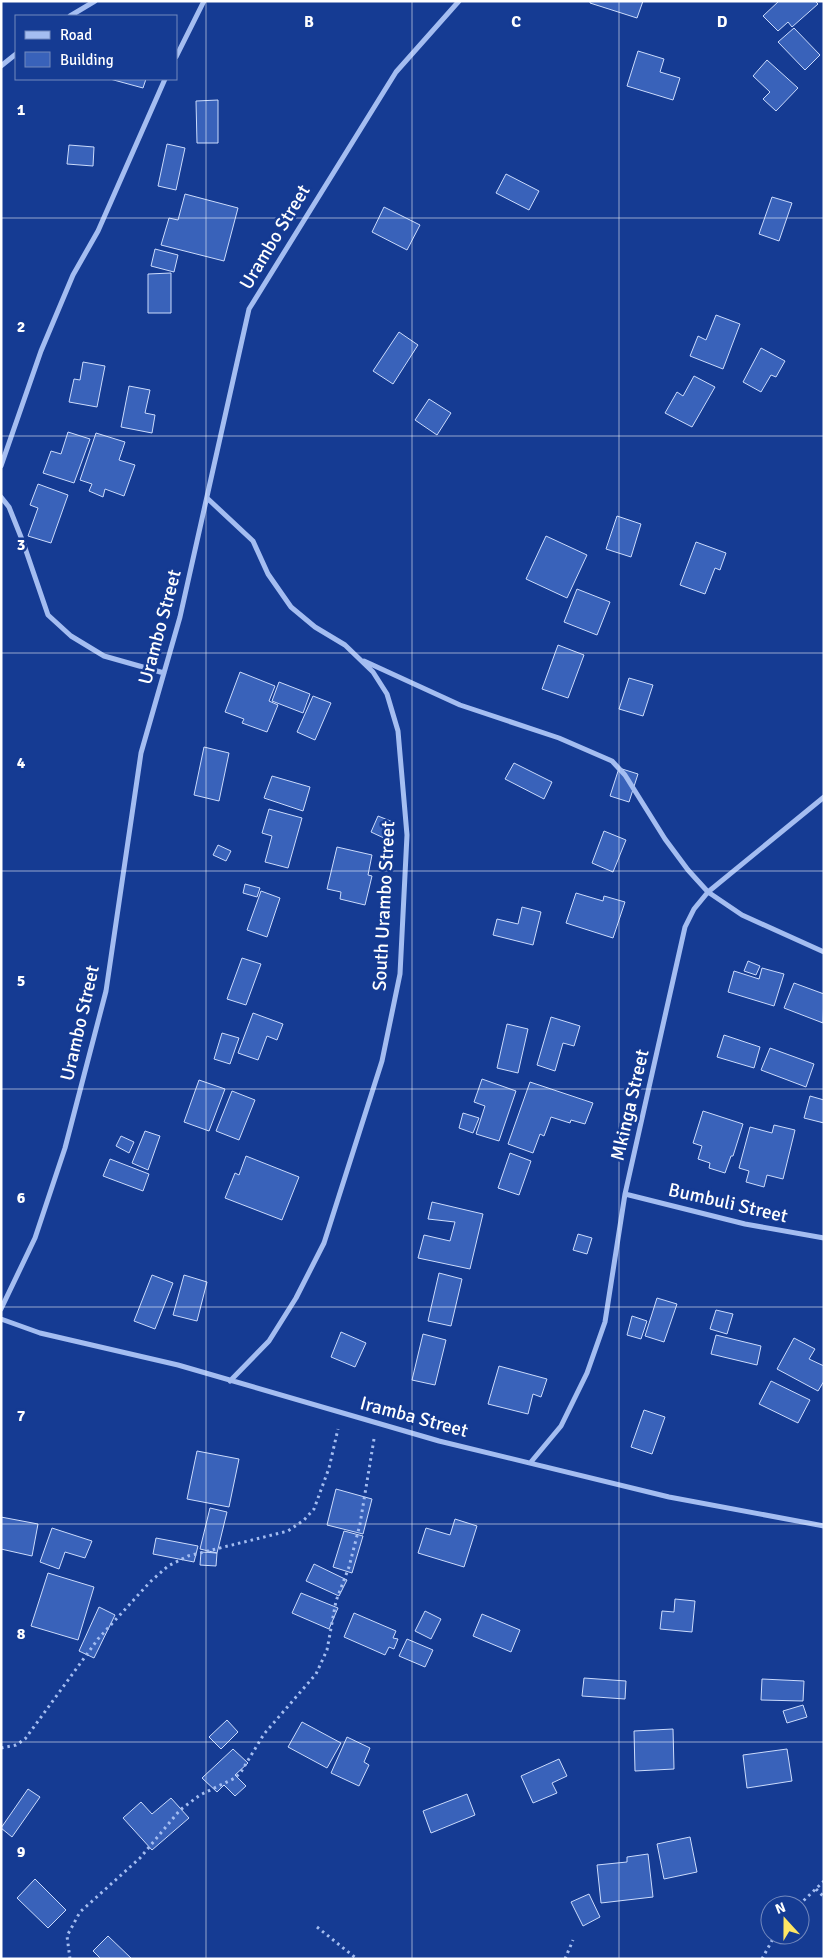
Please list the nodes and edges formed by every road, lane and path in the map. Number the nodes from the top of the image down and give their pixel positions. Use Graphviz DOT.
graph roads {
  1 [pos="95,1"];
  2 [pos="204,1"];
  3 [pos="459,1"];
  4 [pos="72,15"];
  5 [pos="178,53"];
  6 [pos="15,55"];
  7 [pos="1,66"];
  8 [pos="165,80"];
  9 [pos="1,466"];
  10 [pos="1,496"];
  11 [pos="207,498"];
  12 [pos="358,658"];
  13 [pos="164,673"];
  14 [pos="824,797"];
  15 [pos="708,892"];
  16 [pos="824,952"];
  17 [pos="625,1194"];
  18 [pos="824,1238"];
  19 [pos="1,1309"];
  20 [pos="1,1318"];
  21 [pos="230,1381"];
  22 [pos="342,1414"];
  23 [pos="376,1423"];
  24 [pos="531,1462"];
  25 [pos="824,1526"];
  26 [pos="1,1748"];
  27 [pos="824,1881"];
  28 [pos="816,1889"];
  29 [pos="810,1895"];
  30 [pos="824,1897"];
  31 [pos="317,1927"];
  32 [pos="572,1940"];
  33 [pos="770,1945"];
  34 [pos="70,1959"];
  35 [pos="357,1959"];
  36 [pos="565,1959"];
  37 [pos="762,1959"];
  1 -- 4 [label="street"];
  2 -- 5 [label="street"];
  3 -- 11 [label="street, Urambo Street"];
  6 -- 7 [label="street"];
  8 -- 9 [label="street"];
  10 -- 13 [label="street"];
  11 -- 12 [label="street, South Urambo Street"];
  11 -- 13 [label="street, Urambo Street"];
  12 -- 15 [label="street"];
  12 -- 21 [label="street, South Urambo Street"];
  13 -- 19 [label="street, Urambo Street"];
  14 -- 15 [label="street, Mkinga Street"];
  15 -- 16 [label="street"];
  15 -- 17 [label="street, Mkinga Street"];
  17 -- 18 [label="street, Bumbuli Street"];
  17 -- 24 [label="street, Mkinga Street"];
  20 -- 21 [label="street, Iramba Street"];
  21 -- 22 [label="street, Iramba Street"];
  22 -- 23 [label="street, Iramba Street"];
  22 -- 26 [label="path"];
  23 -- 24 [label="street, Iramba Street"];
  23 -- 34 [label="path"];
  24 -- 25 [label="street, Iramba Street"];
  27 -- 28 [label="path"];
  28 -- 29 [label="path"];
  28 -- 30 [label="path"];
  31 -- 35 [label="path"];
  32 -- 36 [label="path"];
  33 -- 37 [label="path"];
}
